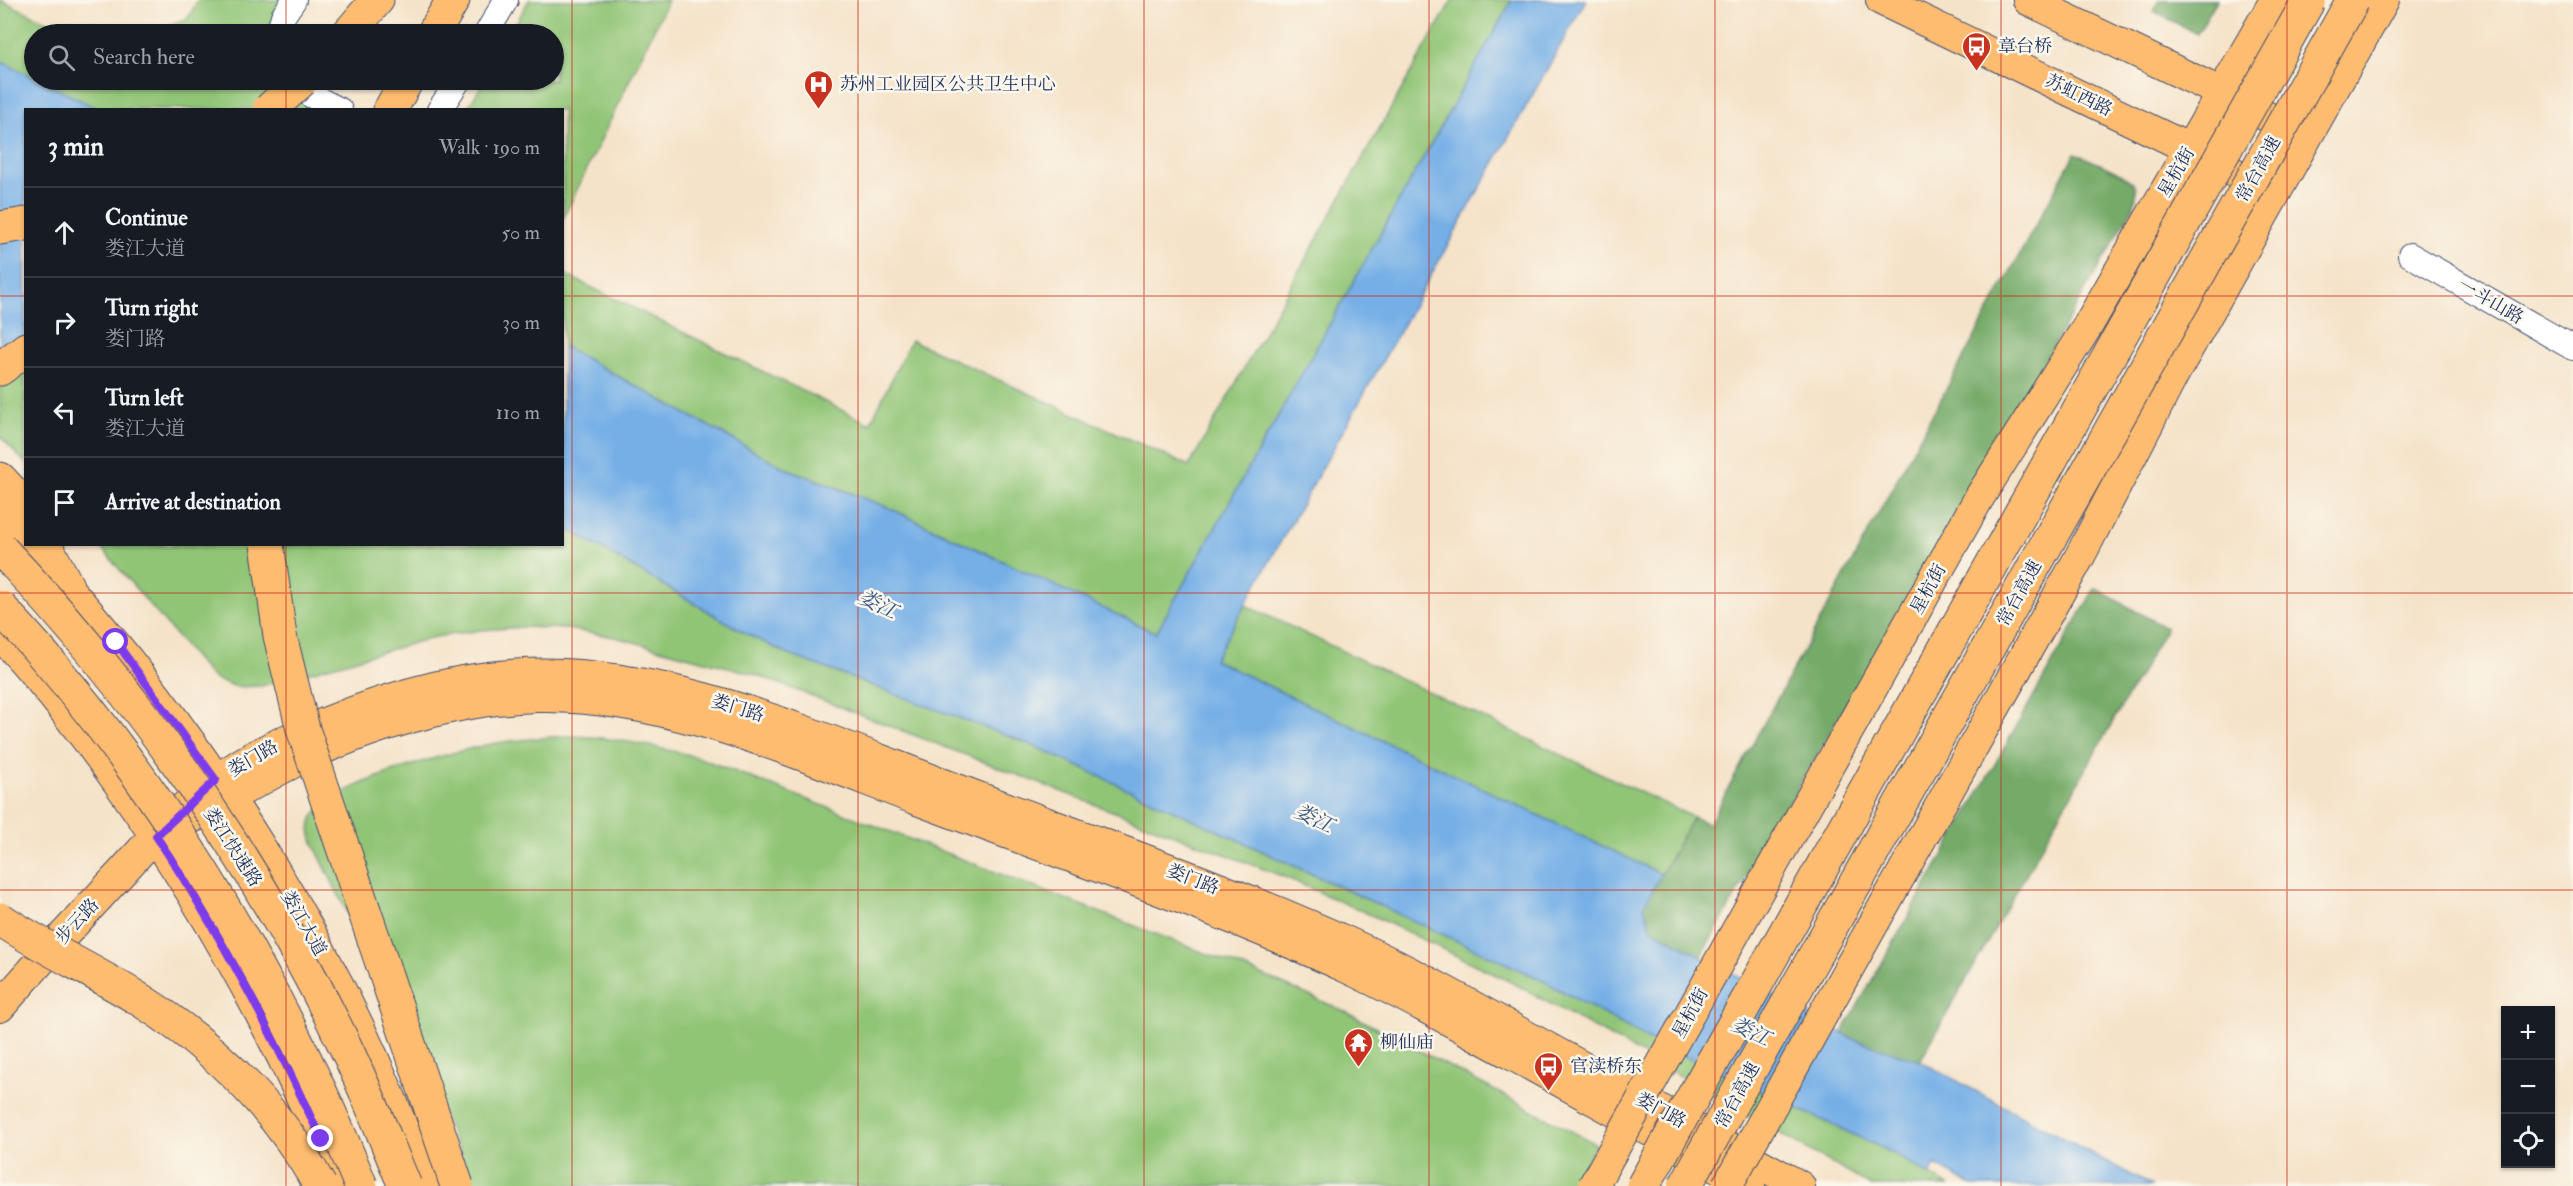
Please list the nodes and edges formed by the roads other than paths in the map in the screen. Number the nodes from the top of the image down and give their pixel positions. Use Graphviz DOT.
graph roads {
  1 [pos="294,0"];
  2 [pos="377,0"];
  3 [pos="453,0"];
  4 [pos="506,0"];
  5 [pos="1881,0"];
  6 [pos="2028,0"];
  7 [pos="2275,0"];
  8 [pos="2309,0"];
  9 [pos="2354,0"];
  10 [pos="2384,0"];
  11 [pos="281,24"];
  12 [pos="357,24"];
  13 [pos="439,24"];
  14 [pos="492,24"];
  15 [pos="291,90"];
  16 [pos="299,90"];
  17 [pos="303,90"];
  18 [pos="401,90"];
  19 [pos="452,90"];
  20 [pos="2222,93"];
  21 [pos="271,108"];
  22 [pos="283,108"];
  23 [pos="336,108"];
  24 [pos="391,108"];
  25 [pos="440,108"];
  26 [pos="2307,137"];
  27 [pos="2190,149"];
  28 [pos="2275,194"];
  29 [pos="24,224"];
  30 [pos="0,228"];
  31 [pos="2410,255"];
  32 [pos="2573,348"];
  33 [pos="24,351"];
  34 [pos="0,369"];
  35 [pos="0,479"];
  36 [pos="24,505"];
  37 [pos="0,515"];
  38 [pos="24,540"];
  39 [pos="30,546"];
  40 [pos="46,546"];
  41 [pos="267,546"];
  42 [pos="0,548"];
  43 [pos="67,586"];
  44 [pos="0,608"];
  45 [pos="0,634"];
  46 [pos="223,790"];
  47 [pos="156,836"];
  48 [pos="0,919"];
  49 [pos="0,1007"];
  50 [pos="320,1186"];
  51 [pos="340,1186"];
  52 [pos="361,1186"];
  53 [pos="405,1186"];
  54 [pos="425,1186"];
  55 [pos="457,1186"];
  56 [pos="1593,1186"];
  57 [pos="1643,1186"];
  58 [pos="1685,1186"];
  59 [pos="1727,1186"];
  60 [pos="1750,1186"];
  61 [pos="1800,1186"];
  1 -- 11 [label="street"];
  2 -- 12 [label="highway"];
  3 -- 13 [label="highway"];
  4 -- 14 [label="street"];
  5 -- 27 [label="main road, 苏虹西路"];
  6 -- 20 [label="main road"];
  7 -- 20 [label="main road, 星杭街"];
  8 -- 57 [label="highway, 常台高速, bridge"];
  9 -- 58 [label="highway, 常台高速, bridge"];
  10 -- 26 [label="main road"];
  15 -- 21 [label="highway, bridge"];
  16 -- 22 [label="highway"];
  17 -- 23 [label="street"];
  18 -- 24 [label="highway"];
  19 -- 25 [label="street"];
  20 -- 26 [label="main road"];
  20 -- 27 [label="main road, 星杭街"];
  26 -- 28 [label="main road"];
  27 -- 28 [label="main road, 苏虹西路"];
  27 -- 56 [label="main road, 星杭街, bridge"];
  28 -- 59 [label="main road, bridge"];
  29 -- 30 [label="highway"];
  31 -- 32 [label="street, 一斗山路"];
  33 -- 34 [label="highway"];
  35 -- 36 [label="highway"];
  37 -- 38 [label="main road, 娄江大道"];
  39 -- 43 [label="main road, 娄江大道"];
  40 -- 43 [label="highway"];
  41 -- 55 [label="highway, bridge"];
  42 -- 53 [label="highway, 娄江快速路, bridge"];
  43 -- 46 [label="main road, 娄江大道"];
  44 -- 52 [label="highway, bridge"];
  45 -- 47 [label="main road"];
  46 -- 47 [label="main road, 娄门路"];
  46 -- 54 [label="main road, 娄江大道"];
  46 -- 60 [label="main road, 娄门路"];
  46 -- 61 [label="main road, 娄门路"];
  47 -- 49 [label="main road, 步云路"];
  47 -- 51 [label="main road"];
  48 -- 50 [label="highway, bridge"];
}
